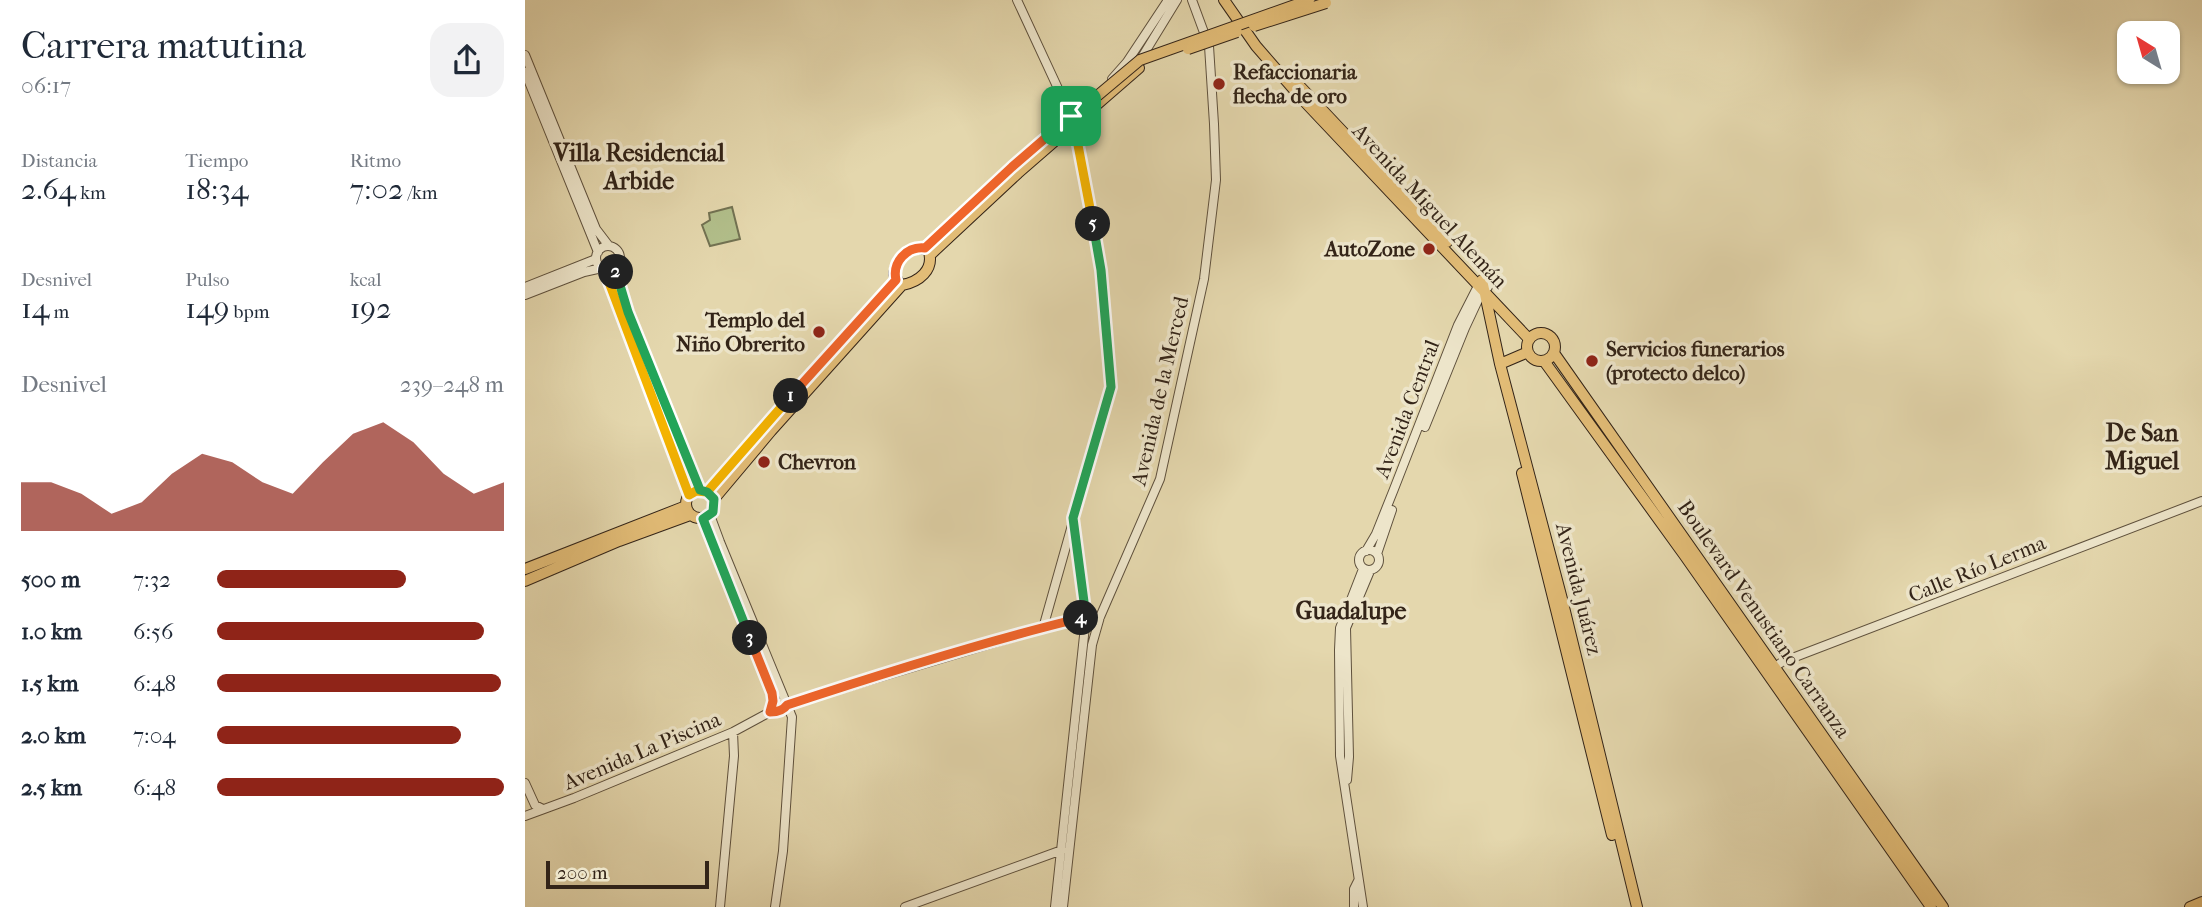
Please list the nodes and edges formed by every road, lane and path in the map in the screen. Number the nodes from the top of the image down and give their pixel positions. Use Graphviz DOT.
graph roads {
  1 [pos="1017,0"];
  2 [pos="1168,0"];
  3 [pos="1177,0"];
  4 [pos="1192,0"];
  5 [pos="1224,0"];
  6 [pos="1229,0"];
  7 [pos="1309,0"];
  8 [pos="1331,1"];
  9 [pos="525,55"];
  10 [pos="1135,70"];
  11 [pos="525,72"];
  12 [pos="1339,112"];
  13 [pos="1328,116"];
  14 [pos="1073,120"];
  15 [pos="609,246"];
  16 [pos="928,252"];
  17 [pos="597,255"];
  18 [pos="617,267"];
  19 [pos="603,269"];
  20 [pos="899,282"];
  21 [pos="525,287"];
  22 [pos="1482,288"];
  23 [pos="525,295"];
  24 [pos="1531,337"];
  25 [pos="1528,352"];
  26 [pos="1554,353"];
  27 [pos="1544,361"];
  28 [pos="1500,364"];
  29 [pos="707,494"];
  30 [pos="2202,501"];
  31 [pos="689,505"];
  32 [pos="706,517"];
  33 [pos="1073,518"];
  34 [pos="1366,551"];
  35 [pos="1377,554"];
  36 [pos="525,569"];
  37 [pos="1366,570"];
  38 [pos="525,581"];
  39 [pos="1086,617"];
  40 [pos="1100,617"];
  41 [pos="1042,628"];
  42 [pos="1770,670"];
  43 [pos="787,705"];
  44 [pos="770,712"];
  45 [pos="733,732"];
  46 [pos="525,783"];
  47 [pos="539,807"];
  48 [pos="525,809"];
  49 [pos="525,816"];
  50 [pos="1062,850"];
  51 [pos="1358,881"];
  52 [pos="2202,902"];
  53 [pos="720,907"];
  54 [pos="775,907"];
  55 [pos="905,907"];
  56 [pos="1055,907"];
  57 [pos="1063,907"];
  58 [pos="1354,907"];
  59 [pos="1363,907"];
  60 [pos="1632,907"];
  61 [pos="1637,907"];
  62 [pos="1931,907"];
  63 [pos="1943,907"];
  64 [pos="2190,907"];
  1 -- 14 [label="street"];
  2 -- 14 [label="street"];
  3 -- 10 [label="street"];
  4 -- 40 [label="street, Avenida de la Merced"];
  5 -- 22 [label="main road, Avenida Miguel Alemán"];
  6 -- 13 [label="main road, Avenida Miguel Alemán"];
  7 -- 14 [label="main road, bridge"];
  8 -- 10 [label="main road, bridge"];
  9 -- 15 [label="street"];
  10 -- 14 [label="main road"];
  11 -- 17 [label="street"];
  12 -- 13 [label="main road"];
  13 -- 22 [label="main road, Avenida Miguel Alemán"];
  14 -- 16 [label="main road"];
  14 -- 33 [label="street"];
  15 -- 17 [label="street"];
  15 -- 18 [label="street"];
  16 -- 20 [label="main road"];
  16 -- 20 [label="main road"];
  17 -- 19 [label="street"];
  17 -- 21 [label="street"];
  18 -- 19 [label="street"];
  18 -- 29 [label="street"];
  19 -- 23 [label="street"];
  19 -- 31 [label="street"];
  20 -- 29 [label="main road"];
  22 -- 24 [label="main road, Avenida Miguel Alemán"];
  22 -- 28 [label="main road, Avenida Juárez"];
  22 -- 34 [label="street, Avenida Central"];
  22 -- 35 [label="street, Avenida Central"];
  22 -- 60 [label="main road, Avenida Juárez"];
  24 -- 25 [label="main road"];
  24 -- 26 [label="main road"];
  25 -- 27 [label="main road"];
  25 -- 28 [label="main road"];
  26 -- 27 [label="main road"];
  26 -- 42 [label="main road, Boulevard Venustiano Carranza"];
  27 -- 42 [label="main road, Boulevard Venustiano Carranza"];
  28 -- 61 [label="main road, Avenida Juárez"];
  29 -- 31 [label="main road"];
  29 -- 32 [label="main road"];
  30 -- 42 [label="street, Calle Río Lerma"];
  31 -- 32 [label="main road"];
  31 -- 36 [label="main road"];
  31 -- 38 [label="main road"];
  32 -- 43 [label="street"];
  32 -- 44 [label="street"];
  33 -- 39 [label="street"];
  33 -- 41 [label="street"];
  34 -- 35 [label="street"];
  34 -- 37 [label="street"];
  35 -- 37 [label="street"];
  37 -- 51 [label="street"];
  39 -- 40 [label="street, Avenida La Piscina"];
  39 -- 41 [label="street, Avenida La Piscina"];
  39 -- 50 [label="street"];
  40 -- 57 [label="street, Avenida de la Merced"];
  41 -- 43 [label="street, Avenida La Piscina"];
  42 -- 62 [label="main road, Boulevard Venustiano Carranza"];
  42 -- 63 [label="main road, Boulevard Venustiano Carranza"];
  43 -- 44 [label="street, Avenida La Piscina"];
  43 -- 54 [label="street"];
  44 -- 45 [label="street, Avenida La Piscina"];
  45 -- 47 [label="street, Avenida La Piscina"];
  45 -- 53 [label="street"];
  46 -- 47 [label="street"];
  47 -- 48 [label="street"];
  47 -- 49 [label="street, Avenida La Piscina"];
  50 -- 55 [label="street"];
  50 -- 56 [label="street"];
  51 -- 58 [label="street"];
  51 -- 59 [label="street"];
  52 -- 64 [label="main road"];
}
